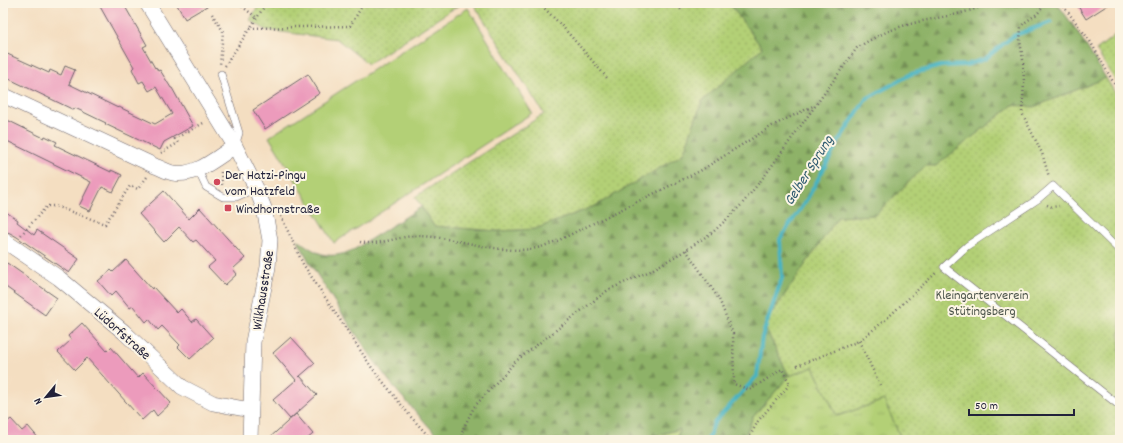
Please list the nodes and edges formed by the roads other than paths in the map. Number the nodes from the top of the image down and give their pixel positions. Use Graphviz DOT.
graph roads {
  1 [pos="147,3"];
  2 [pos="220,74"];
  3 [pos="3,95"];
  4 [pos="235,146"];
  5 [pos="198,170"];
  6 [pos="256,188"];
  7 [pos="7,243"];
  8 [pos="1120,251"];
  9 [pos="1120,406"];
  10 [pos="250,410"];
  11 [pos="250,440"];
  1 -- 4 [label="street, Wilkhausstraße"];
  2 -- 4 [label="lane"];
  3 -- 5 [label="street"];
  4 -- 5 [label="street"];
  4 -- 6 [label="street, Wilkhausstraße"];
  5 -- 6 [label="lane"];
  6 -- 10 [label="street, Wilkhausstraße"];
  7 -- 10 [label="street, Lüdorfstraße"];
  8 -- 9 [label="lane"];
  10 -- 11 [label="street, Wilkhausstraße"];
}
